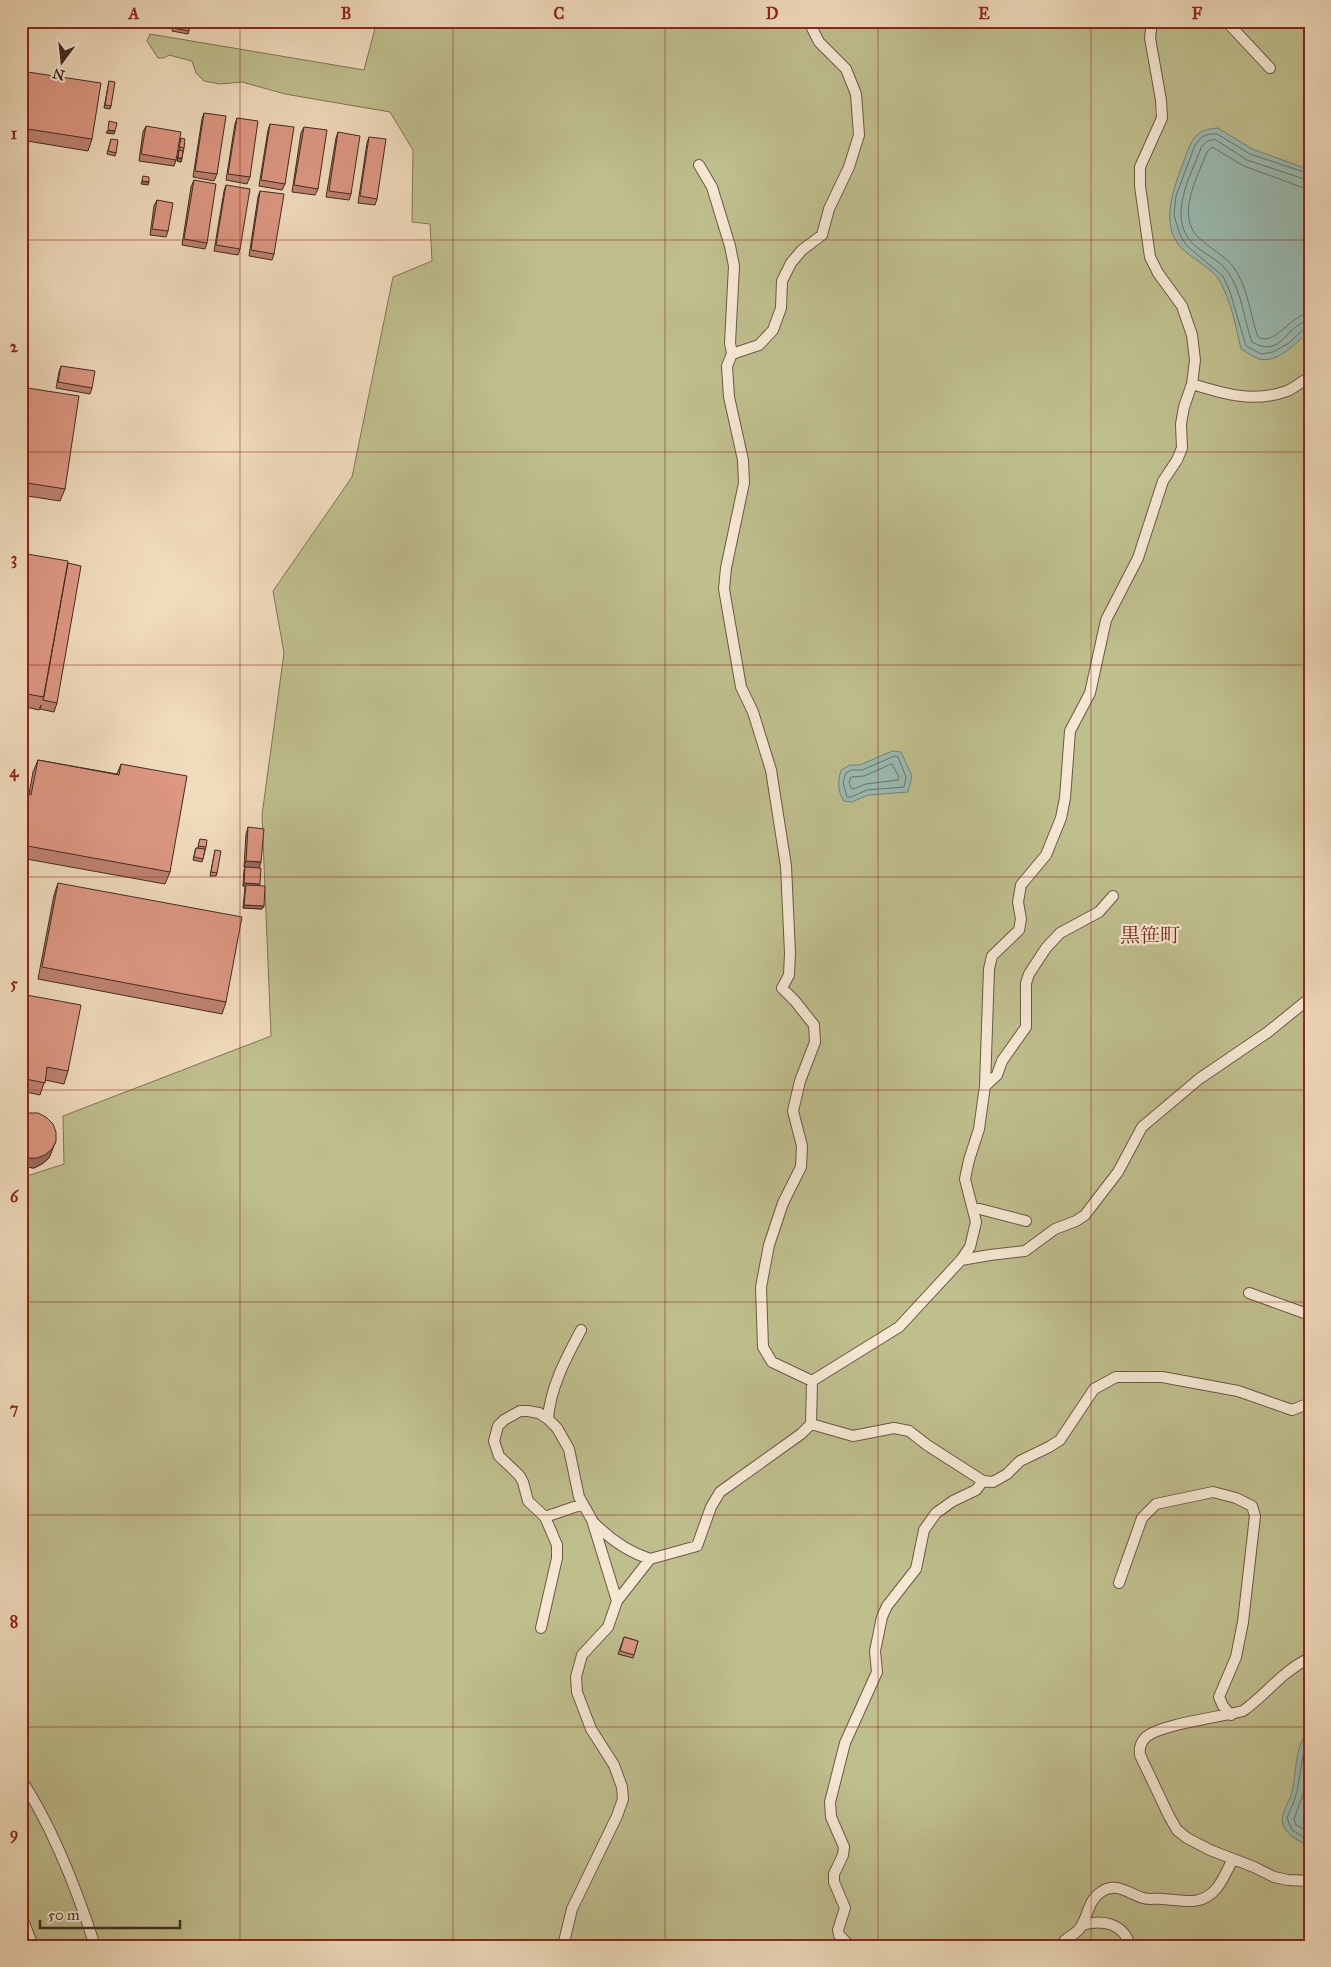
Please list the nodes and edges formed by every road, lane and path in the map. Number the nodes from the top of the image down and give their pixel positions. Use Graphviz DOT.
graph roads {
  1 [pos="811,21"];
  2 [pos="1152,21"];
  3 [pos="1226,21"];
  4 [pos="1270,68"];
  5 [pos="700,165"];
  6 [pos="732,354"];
  7 [pos="1310,377"];
  8 [pos="1192,384"];
  9 [pos="1112,896"];
  10 [pos="1310,998"];
  11 [pos="985,1086"];
  12 [pos="972,1207"];
  13 [pos="1026,1221"];
  14 [pos="961,1260"];
  15 [pos="1249,1293"];
  16 [pos="1310,1315"];
  17 [pos="581,1330"];
  18 [pos="812,1381"];
  19 [pos="1310,1403"];
  20 [pos="548,1420"];
  21 [pos="811,1424"];
  22 [pos="983,1480"];
  23 [pos="583,1504"];
  24 [pos="545,1517"];
  25 [pos="592,1520"];
  26 [pos="650,1559"];
  27 [pos="1119,1583"];
  28 [pos="617,1601"];
  29 [pos="542,1628"];
  30 [pos="1310,1658"];
  31 [pos="1231,1714"];
  32 [pos="21,1779"];
  33 [pos="1233,1859"];
  34 [pos="1310,1881"];
  35 [pos="21,1915"];
  36 [pos="1082,1926"];
  37 [pos="33,1946"];
  38 [pos="95,1946"];
  39 [pos="563,1946"];
  40 [pos="850,1946"];
  41 [pos="1061,1946"];
  42 [pos="1130,1946"];
  1 -- 6 [label="lane"];
  2 -- 8 [label="lane"];
  3 -- 4 [label="lane"];
  5 -- 6 [label="lane"];
  6 -- 18 [label="lane"];
  7 -- 8 [label="lane"];
  8 -- 11 [label="lane"];
  9 -- 11 [label="lane"];
  10 -- 14 [label="lane"];
  11 -- 12 [label="lane"];
  12 -- 13 [label="lane"];
  12 -- 14 [label="lane"];
  14 -- 18 [label="lane"];
  15 -- 16 [label="lane"];
  17 -- 20 [label="lane"];
  18 -- 21 [label="lane"];
  19 -- 22 [label="lane"];
  20 -- 23 [label="lane"];
  20 -- 24 [label="lane"];
  21 -- 22 [label="lane"];
  21 -- 26 [label="lane"];
  22 -- 40 [label="lane"];
  23 -- 24 [label="lane"];
  23 -- 25 [label="lane"];
  24 -- 29 [label="lane"];
  25 -- 26 [label="lane"];
  25 -- 28 [label="lane"];
  26 -- 28 [label="lane"];
  27 -- 31 [label="lane"];
  28 -- 39 [label="lane"];
  30 -- 31 [label="lane"];
  31 -- 33 [label="lane"];
  32 -- 38 [label="lane"];
  33 -- 34 [label="lane"];
  33 -- 36 [label="lane"];
  35 -- 37 [label="lane"];
  36 -- 41 [label="lane"];
  36 -- 42 [label="lane"];
}
